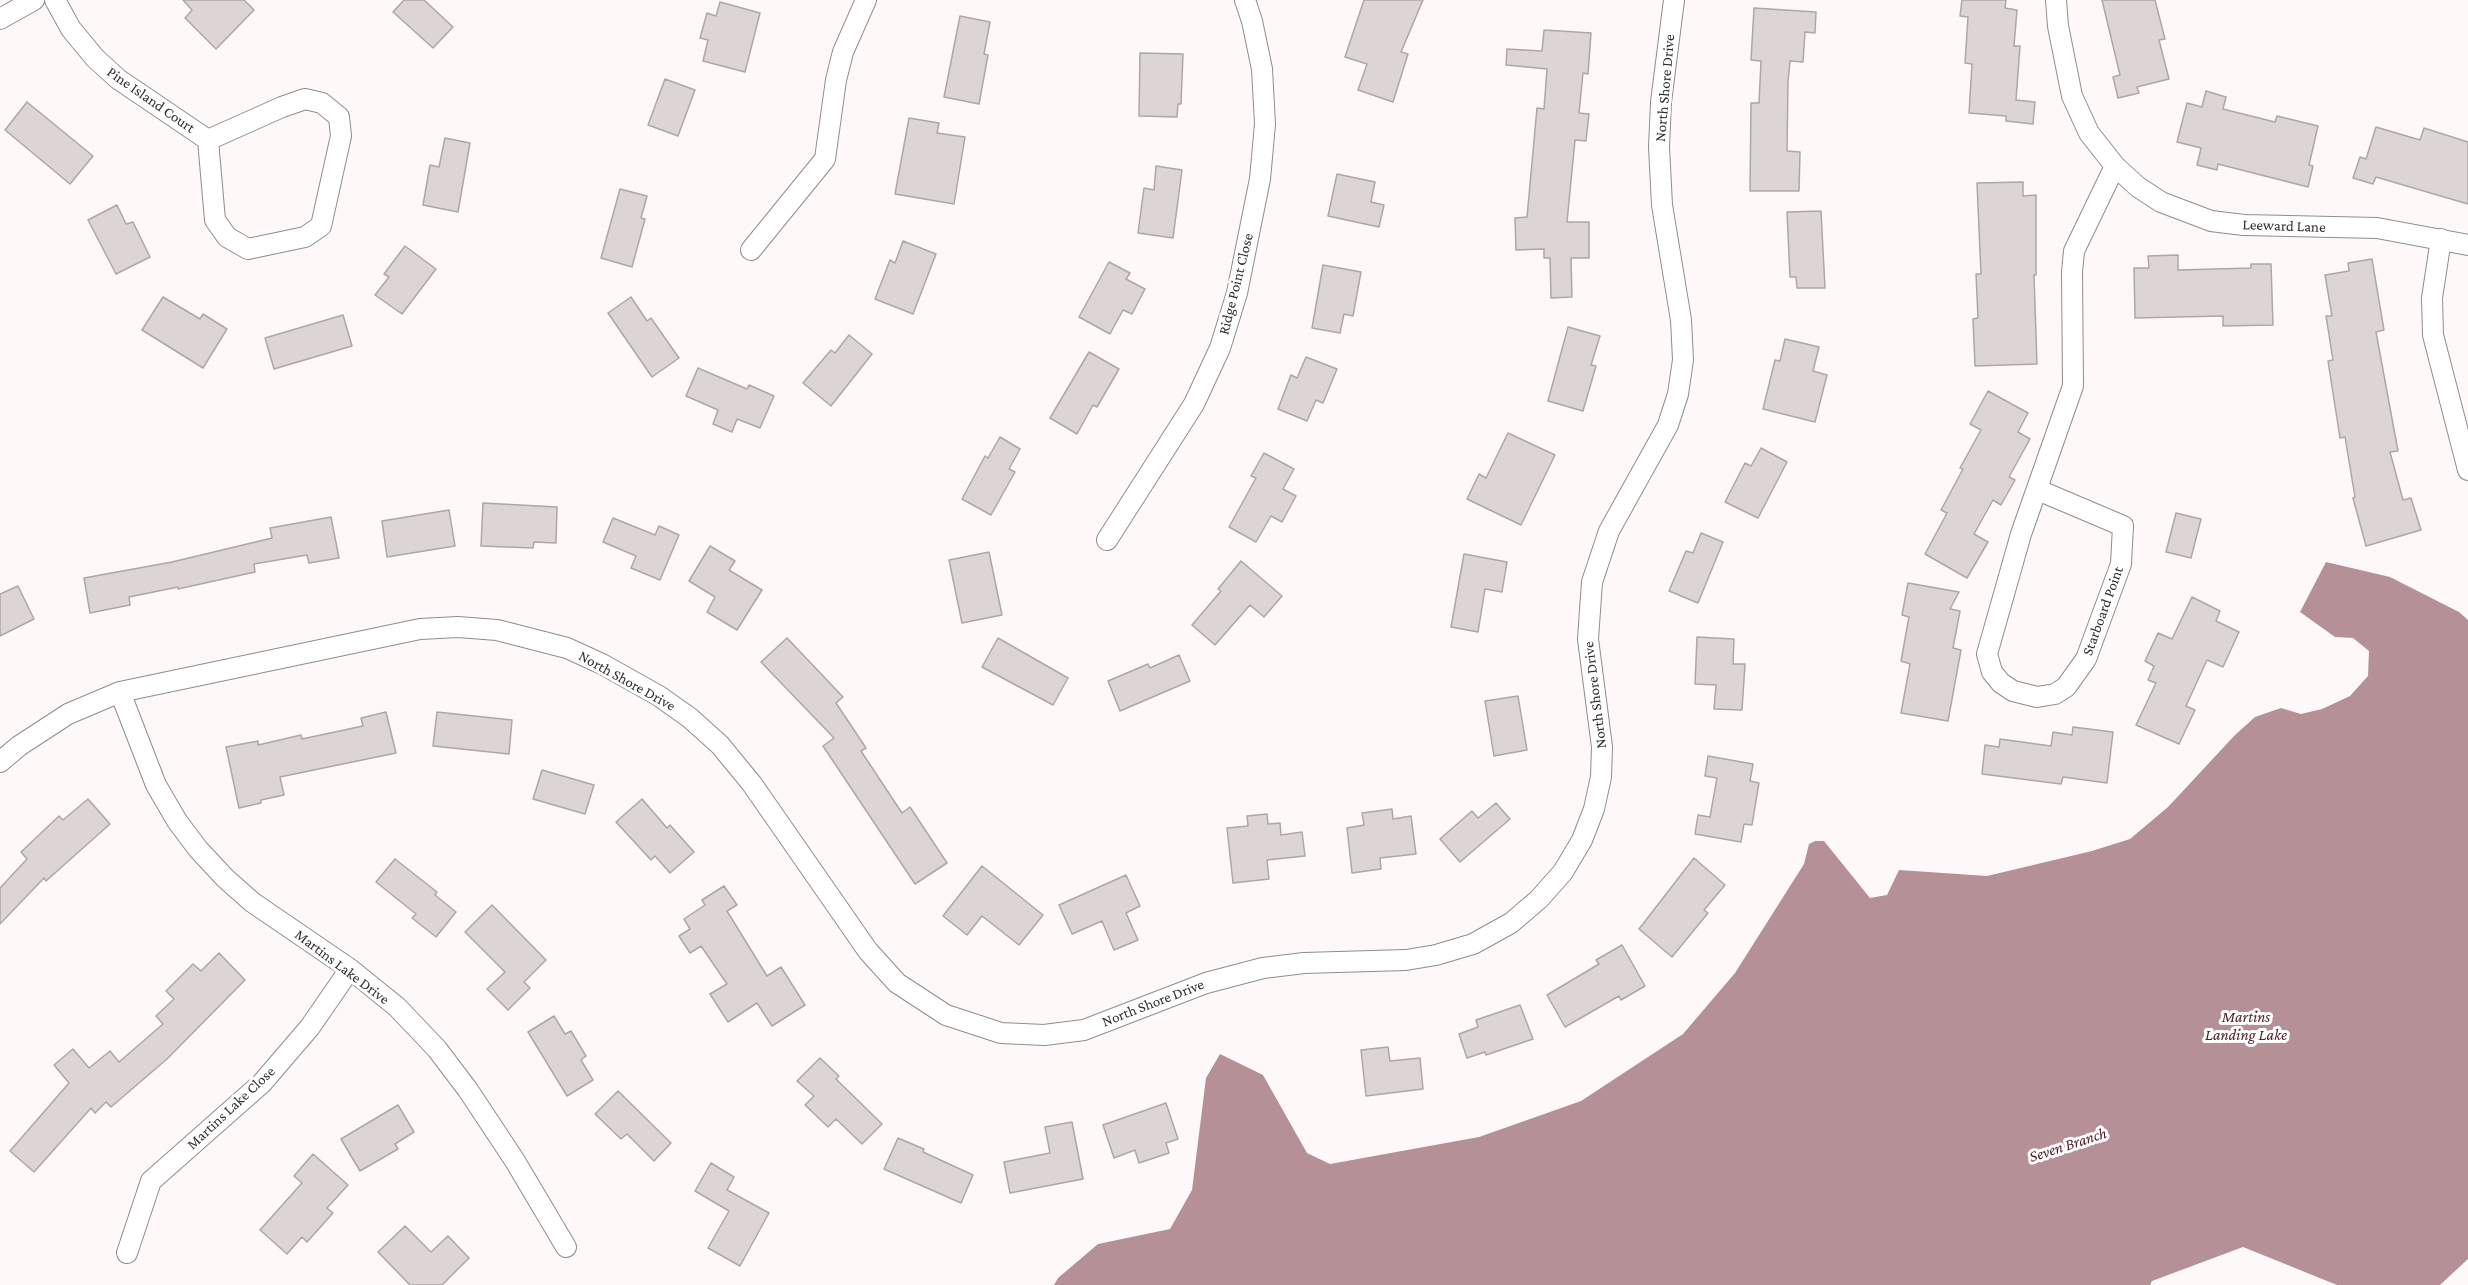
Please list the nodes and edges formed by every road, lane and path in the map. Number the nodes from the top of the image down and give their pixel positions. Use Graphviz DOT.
graph roads {
  1 [pos="33,0"];
  2 [pos="55,0"];
  3 [pos="866,0"];
  4 [pos="1245,0"];
  5 [pos="1674,0"];
  6 [pos="2056,0"];
  7 [pos="0,19"];
  8 [pos="208,140"];
  9 [pos="2115,166"];
  10 [pos="2440,239"];
  11 [pos="2468,245"];
  12 [pos="751,250"];
  13 [pos="2468,471"];
  14 [pos="2038,490"];
  15 [pos="1107,540"];
  16 [pos="120,693"];
  17 [pos="0,762"];
  18 [pos="350,969"];
  19 [pos="566,1247"];
  20 [pos="127,1253"];
  1 -- 7 [label="street"];
  2 -- 8 [label="street, Pine Island Court"];
  3 -- 12 [label="street"];
  4 -- 15 [label="street, Ridge Point Close"];
  5 -- 16 [label="street, North Shore Drive"];
  6 -- 9 [label="street, Leeward Lane"];
  8 -- 8 [label="street, Pine Island Court"];
  9 -- 10 [label="street, Leeward Lane"];
  9 -- 14 [label="street, Starboard Point"];
  10 -- 11 [label="street, Leeward Lane"];
  10 -- 13 [label="street"];
  14 -- 14 [label="street, Starboard Point"];
  16 -- 17 [label="street, North Shore Drive"];
  16 -- 18 [label="street, Martins Lake Drive"];
  18 -- 19 [label="street, Martins Lake Drive"];
  18 -- 20 [label="street, Martins Lake Close"];
}
